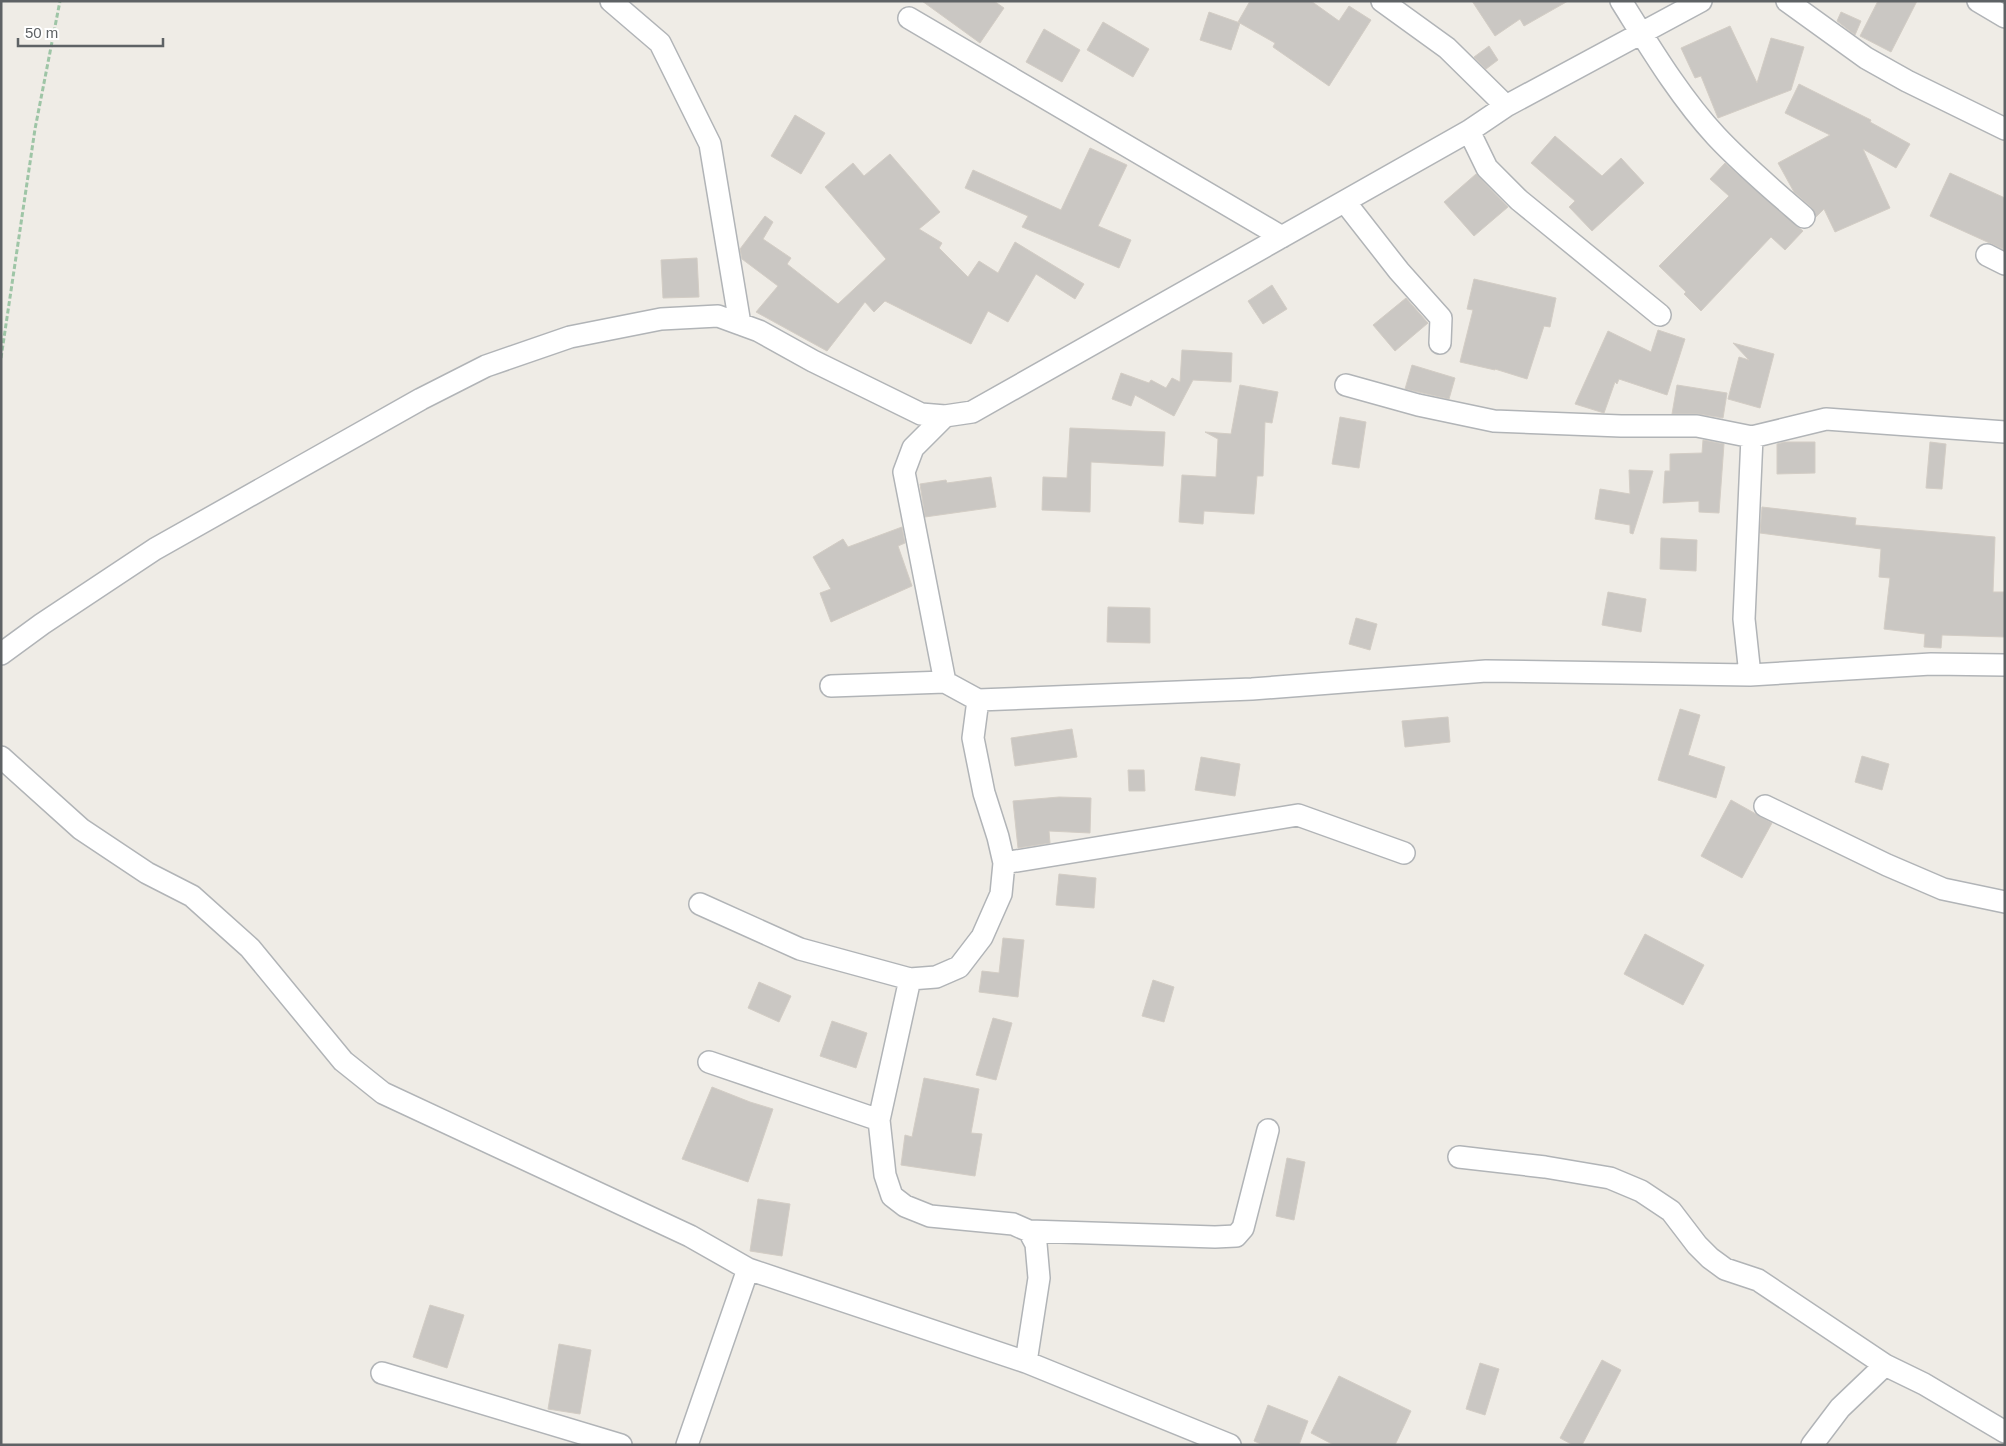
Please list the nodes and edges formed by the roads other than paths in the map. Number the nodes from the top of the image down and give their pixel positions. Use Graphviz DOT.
graph roads {
  1 [pos="611,1"];
  2 [pos="1382,1"];
  3 [pos="1621,1"];
  4 [pos="1701,1"];
  5 [pos="1787,1"];
  6 [pos="1978,1"];
  7 [pos="2005,16"];
  8 [pos="909,18"];
  9 [pos="1641,33"];
  10 [pos="1506,106"];
  11 [pos="2005,129"];
  12 [pos="1469,131"];
  13 [pos="1345,202"];
  14 [pos="1804,216"];
  15 [pos="1282,237"];
  16 [pos="1660,315"];
  17 [pos="740,324"];
  18 [pos="1440,344"];
  19 [pos="1346,385"];
  20 [pos="945,416"];
  21 [pos="2005,432"];
  22 [pos="1752,437"];
  23 [pos="1,654"];
  24 [pos="2005,665"];
  25 [pos="1750,675"];
  26 [pos="945,682"];
  27 [pos="831,686"];
  28 [pos="978,700"];
  29 [pos="1,757"];
  30 [pos="1765,806"];
  31 [pos="1404,853"];
  32 [pos="1004,863"];
  33 [pos="2005,902"];
  34 [pos="700,904"];
  35 [pos="910,979"];
  36 [pos="709,1062"];
  37 [pos="879,1120"];
  38 [pos="1268,1130"];
  39 [pos="1459,1157"];
  40 [pos="1029,1231"];
  41 [pos="748,1269"];
  42 [pos="1026,1362"];
  43 [pos="1885,1365"];
  44 [pos="382,1373"];
  45 [pos="2005,1432"];
  46 [pos="621,1445"];
  47 [pos="686,1445"];
  48 [pos="1230,1445"];
  49 [pos="1812,1445"];
  1 -- 17 [label="street"];
  2 -- 10 [label="street"];
  3 -- 9 [label="street"];
  4 -- 9 [label="street"];
  5 -- 11 [label="street"];
  6 -- 7 [label="street"];
  8 -- 15 [label="street"];
  9 -- 10 [label="street"];
  9 -- 14 [label="street"];
  10 -- 12 [label="street"];
  12 -- 13 [label="street"];
  12 -- 16 [label="street"];
  13 -- 15 [label="street"];
  13 -- 18 [label="street"];
  15 -- 20 [label="street"];
  17 -- 20 [label="street"];
  17 -- 23 [label="street"];
  19 -- 22 [label="street"];
  20 -- 26 [label="street"];
  21 -- 22 [label="street"];
  22 -- 25 [label="street"];
  24 -- 25 [label="street"];
  25 -- 28 [label="street"];
  26 -- 27 [label="street"];
  26 -- 28 [label="street"];
  28 -- 32 [label="street"];
  29 -- 41 [label="street"];
  30 -- 33 [label="street"];
  31 -- 32 [label="street"];
  32 -- 35 [label="street"];
  34 -- 35 [label="street"];
  35 -- 37 [label="street"];
  36 -- 37 [label="street"];
  37 -- 40 [label="street"];
  38 -- 40 [label="street"];
  39 -- 43 [label="street"];
  40 -- 42 [label="street"];
  41 -- 42 [label="street"];
  41 -- 47 [label="street"];
  42 -- 48 [label="street"];
  43 -- 45 [label="street"];
  43 -- 49 [label="street"];
  44 -- 46 [label="street"];
}
